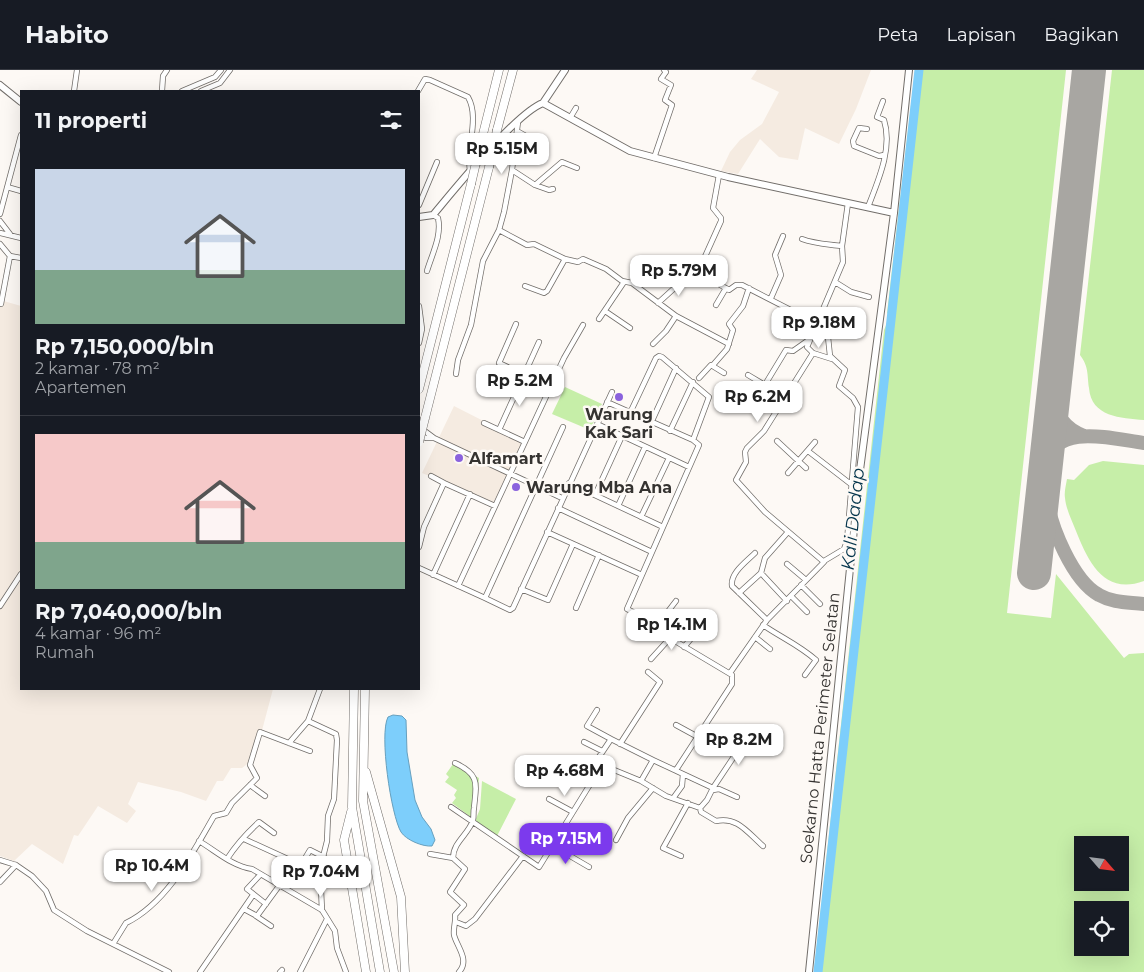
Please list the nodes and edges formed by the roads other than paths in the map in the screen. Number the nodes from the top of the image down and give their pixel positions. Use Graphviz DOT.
graph roads {
  1 [pos="77,70"];
  2 [pos="167,70"];
  3 [pos="230,70"];
  4 [pos="499,70"];
  5 [pos="512,70"];
  6 [pos="565,70"];
  7 [pos="664,70"];
  8 [pos="908,70"];
  9 [pos="220,72"];
  10 [pos="225,79"];
  11 [pos="0,85"];
  12 [pos="74,90"];
  13 [pos="162,90"];
  14 [pos="184,90"];
  15 [pos="203,90"];
  16 [pos="419,90"];
  17 [pos="20,101"];
  18 [pos="883,101"];
  19 [pos="543,103"];
  20 [pos="576,108"];
  21 [pos="570,118"];
  22 [pos="518,122"];
  23 [pos="867,129"];
  24 [pos="518,132"];
  25 [pos="20,139"];
  26 [pos="535,141"];
  27 [pos="16,153"];
  28 [pos="20,154"];
  29 [pos="884,155"];
  30 [pos="654,158"];
  31 [pos="438,162"];
  32 [pos="577,168"];
  33 [pos="512,170"];
  34 [pos="470,172"];
  35 [pos="719,175"];
  36 [pos="535,185"];
  37 [pos="7,187"];
  38 [pos="553,189"];
  39 [pos="20,191"];
  40 [pos="420,203"];
  41 [pos="848,203"];
  42 [pos="868,207"];
  43 [pos="894,213"];
  44 [pos="0,214"];
  45 [pos="432,215"];
  46 [pos="420,217"];
  47 [pos="0,221"];
  48 [pos="499,230"];
  49 [pos="1,233"];
  50 [pos="10,235"];
  51 [pos="783,236"];
  52 [pos="20,238"];
  53 [pos="802,239"];
  54 [pos="0,243"];
  55 [pos="842,246"];
  56 [pos="10,256"];
  57 [pos="20,258"];
  58 [pos="565,259"];
  59 [pos="675,263"];
  60 [pos="427,271"];
  61 [pos="698,273"];
  62 [pos="694,281"];
  63 [pos="624,282"];
  64 [pos="835,282"];
  65 [pos="525,286"];
  66 [pos="726,288"];
  67 [pos="749,288"];
  68 [pos="869,297"];
  69 [pos="771,298"];
  70 [pos="658,303"];
  71 [pos="1,304"];
  72 [pos="716,305"];
  73 [pos="605,311"];
  74 [pos="420,314"];
  75 [pos="676,316"];
  76 [pos="599,319"];
  77 [pos="816,323"];
  78 [pos="516,324"];
  79 [pos="583,325"];
  80 [pos="630,328"];
  81 [pos="814,329"];
  82 [pos="420,338"];
  83 [pos="810,339"];
  84 [pos="539,342"];
  85 [pos="653,344"];
  86 [pos="729,344"];
  87 [pos="814,353"];
  88 [pos="833,359"];
  89 [pos="713,365"];
  90 [pos="676,368"];
  91 [pos="724,373"];
  92 [pos="456,374"];
  93 [pos="748,375"];
  94 [pos="523,376"];
  95 [pos="699,378"];
  96 [pos="693,382"];
  97 [pos="420,385"];
  98 [pos="550,387"];
  99 [pos="612,392"];
  100 [pos="607,402"];
  101 [pos="630,412"];
  102 [pos="484,423"];
  103 [pos="651,423"];
  104 [pos="597,424"];
  105 [pos="563,427"];
  106 [pos="420,429"];
  107 [pos="499,430"];
  108 [pos="670,431"];
  109 [pos="420,435"];
  110 [pos="622,436"];
  111 [pos="420,438"];
  112 [pos="434,438"];
  113 [pos="693,440"];
  114 [pos="777,441"];
  115 [pos="525,442"];
  116 [pos="815,442"];
  117 [pos="645,447"];
  118 [pos="808,451"];
  119 [pos="669,458"];
  120 [pos="798,461"];
  121 [pos="689,467"];
  122 [pos="806,468"];
  123 [pos="510,473"];
  124 [pos="788,473"];
  125 [pos="430,476"];
  126 [pos="444,482"];
  127 [pos="569,483"];
  128 [pos="536,485"];
  129 [pos="852,486"];
  130 [pos="470,494"];
  131 [pos="595,495"];
  132 [pos="562,498"];
  133 [pos="495,506"];
  134 [pos="618,506"];
  135 [pos="558,508"];
  136 [pos="642,517"];
  137 [pos="663,527"];
  138 [pos="547,532"];
  139 [pos="788,532"];
  140 [pos="420,543"];
  141 [pos="574,544"];
  142 [pos="652,552"];
  143 [pos="755,553"];
  144 [pos="599,555"];
  145 [pos="824,561"];
  146 [pos="787,564"];
  147 [pos="420,568"];
  148 [pos="761,573"];
  149 [pos="642,574"];
  150 [pos="433,575"];
  151 [pos="20,576"];
  152 [pos="806,580"];
  153 [pos="801,585"];
  154 [pos="458,586"];
  155 [pos="521,590"];
  156 [pos="739,593"];
  157 [pos="792,596"];
  158 [pos="485,598"];
  159 [pos="676,601"];
  160 [pos="786,601"];
  161 [pos="820,604"];
  162 [pos="0,606"];
  163 [pos="576,608"];
  164 [pos="807,612"];
  165 [pos="767,620"];
  166 [pos="763,626"];
  167 [pos="656,627"];
  168 [pos="694,635"];
  169 [pos="755,637"];
  170 [pos="670,638"];
  171 [pos="684,647"];
  172 [pos="770,650"];
  173 [pos="651,659"];
  174 [pos="648,672"];
  175 [pos="730,673"];
  176 [pos="805,675"];
  177 [pos="320,690"];
  178 [pos="354,690"];
  179 [pos="365,690"];
  180 [pos="597,710"];
  181 [pos="308,721"];
  182 [pos="676,725"];
  183 [pos="749,734"];
  184 [pos="698,737"];
  185 [pos="612,739"];
  186 [pos="584,742"];
  187 [pos="289,743"];
  188 [pos="620,744"];
  189 [pos="310,751"];
  190 [pos="602,751"];
  191 [pos="653,760"];
  192 [pos="455,763"];
  193 [pos="363,765"];
  194 [pos="602,765"];
  195 [pos="676,770"];
  196 [pos="683,774"];
  197 [pos="641,781"];
  198 [pos="250,785"];
  199 [pos="652,788"];
  200 [pos="713,789"];
  201 [pos="265,796"];
  202 [pos="674,797"];
  203 [pos="737,797"];
  204 [pos="549,799"];
  205 [pos="688,803"];
  206 [pos="352,808"];
  207 [pos="451,808"];
  208 [pos="700,808"];
  209 [pos="574,812"];
  210 [pos="473,821"];
  211 [pos="274,833"];
  212 [pos="244,839"];
  213 [pos="616,840"];
  214 [pos="199,841"];
  215 [pos="553,846"];
  216 [pos="763,846"];
  217 [pos="430,854"];
  218 [pos="523,856"];
  219 [pos="681,856"];
  220 [pos="324,857"];
  221 [pos="453,858"];
  222 [pos="227,859"];
  223 [pos="0,860"];
  224 [pos="16,865"];
  225 [pos="589,868"];
  226 [pos="260,875"];
  227 [pos="0,882"];
  228 [pos="279,886"];
  229 [pos="253,895"];
  230 [pos="266,904"];
  231 [pos="244,909"];
  232 [pos="322,910"];
  233 [pos="256,916"];
  234 [pos="327,920"];
  235 [pos="456,922"];
  236 [pos="271,926"];
  237 [pos="114,944"];
  238 [pos="169,972"];
  239 [pos="200,972"];
  240 [pos="300,972"];
  241 [pos="346,972"];
  242 [pos="366,972"];
  243 [pos="380,972"];
  244 [pos="394,972"];
  245 [pos="404,972"];
  246 [pos="459,972"];
  247 [pos="809,972"];
  1 -- 12 [label="street"];
  2 -- 13 [label="street"];
  3 -- 10 [label="street"];
  4 -- 97 [label="highway, bridge"];
  5 -- 111 [label="highway, bridge"];
  6 -- 19 [label="main road"];
  7 -- 30 [label="street"];
  8 -- 43 [label="main road, Soekarno Hatta Perimeter Selatan"];
  9 -- 10 [label="street"];
  9 -- 14 [label="street"];
  10 -- 15 [label="street"];
  11 -- 17 [label="main road"];
  16 -- 34 [label="street"];
  18 -- 29 [label="street"];
  19 -- 21 [label="main road"];
  19 -- 22 [label="main road"];
  20 -- 21 [label="street"];
  21 -- 30 [label="main road"];
  22 -- 24 [label="street"];
  22 -- 34 [label="main road"];
  23 -- 29 [label="street"];
  24 -- 26 [label="street"];
  24 -- 33 [label="street"];
  25 -- 27 [label="street"];
  27 -- 28 [label="street"];
  27 -- 37 [label="street"];
  29 -- 42 [label="street"];
  30 -- 35 [label="main road"];
  31 -- 40 [label="street"];
  32 -- 36 [label="street"];
  33 -- 36 [label="street"];
  33 -- 48 [label="street"];
  34 -- 45 [label="main road"];
  35 -- 41 [label="main road"];
  35 -- 61 [label="street"];
  36 -- 38 [label="street"];
  37 -- 39 [label="street"];
  37 -- 44 [label="street"];
  41 -- 42 [label="main road"];
  41 -- 55 [label="street"];
  42 -- 43 [label="main road"];
  43 -- 247 [label="main road, Soekarno Hatta Perimeter Selatan"];
  45 -- 46 [label="main road"];
  45 -- 60 [label="street"];
  47 -- 50 [label="street"];
  48 -- 58 [label="street"];
  48 -- 92 [label="street"];
  49 -- 50 [label="street"];
  49 -- 54 [label="street"];
  50 -- 52 [label="street"];
  51 -- 69 [label="street"];
  53 -- 55 [label="street"];
  54 -- 56 [label="street"];
  55 -- 64 [label="street"];
  56 -- 57 [label="street"];
  56 -- 71 [label="street"];
  58 -- 63 [label="street"];
  58 -- 65 [label="street"];
  59 -- 61 [label="street"];
  61 -- 62 [label="street"];
  62 -- 66 [label="street"];
  62 -- 70 [label="street"];
  63 -- 70 [label="street"];
  63 -- 73 [label="street"];
  64 -- 68 [label="street"];
  64 -- 77 [label="street"];
  66 -- 67 [label="street"];
  66 -- 72 [label="street"];
  67 -- 69 [label="street"];
  67 -- 86 [label="street"];
  69 -- 77 [label="street"];
  70 -- 75 [label="street"];
  73 -- 76 [label="street"];
  73 -- 80 [label="street"];
  74 -- 82 [label="street"];
  75 -- 85 [label="street"];
  75 -- 86 [label="street"];
  77 -- 81 [label="street"];
  78 -- 94 [label="street"];
  79 -- 98 [label="street"];
  81 -- 83 [label="street"];
  81 -- 88 [label="street"];
  83 -- 87 [label="street"];
  83 -- 93 [label="street"];
  84 -- 94 [label="street"];
  86 -- 89 [label="street"];
  87 -- 88 [label="street"];
  87 -- 139 [label="street"];
  88 -- 129 [label="street"];
  89 -- 91 [label="street"];
  89 -- 95 [label="street"];
  90 -- 96 [label="street"];
  90 -- 101 [label="street"];
  90 -- 103 [label="street"];
  94 -- 98 [label="street"];
  94 -- 107 [label="street"];
  96 -- 108 [label="street"];
  96 -- 113 [label="street"];
  98 -- 115 [label="street"];
  99 -- 100 [label="street"];
  100 -- 101 [label="street"];
  100 -- 104 [label="street"];
  101 -- 103 [label="street"];
  102 -- 107 [label="street"];
  103 -- 108 [label="street"];
  104 -- 110 [label="street"];
  104 -- 127 [label="street"];
  105 -- 128 [label="street"];
  106 -- 112 [label="street"];
  107 -- 115 [label="street"];
  108 -- 113 [label="street"];
  109 -- 112 [label="street"];
  110 -- 117 [label="street"];
  110 -- 131 [label="street"];
  112 -- 123 [label="street"];
  113 -- 121 [label="street"];
  114 -- 120 [label="street"];
  115 -- 123 [label="street"];
  116 -- 118 [label="street"];
  117 -- 119 [label="street"];
  117 -- 134 [label="street"];
  118 -- 120 [label="street"];
  118 -- 129 [label="street"];
  119 -- 121 [label="street"];
  119 -- 136 [label="street"];
  120 -- 122 [label="street"];
  120 -- 124 [label="street"];
  121 -- 137 [label="street"];
  123 -- 128 [label="street"];
  123 -- 133 [label="street"];
  125 -- 126 [label="street"];
  126 -- 130 [label="street"];
  126 -- 140 [label="street"];
  127 -- 131 [label="street"];
  127 -- 132 [label="street"];
  128 -- 132 [label="street"];
  128 -- 158 [label="street"];
  129 -- 145 [label="street"];
  130 -- 133 [label="street"];
  130 -- 150 [label="street"];
  131 -- 134 [label="street"];
  132 -- 135 [label="street"];
  133 -- 154 [label="street"];
  134 -- 136 [label="street"];
  135 -- 138 [label="street"];
  135 -- 142 [label="street"];
  136 -- 137 [label="street"];
  137 -- 142 [label="street"];
  138 -- 141 [label="street"];
  138 -- 155 [label="street"];
  139 -- 145 [label="street"];
  139 -- 148 [label="street"];
  141 -- 144 [label="street"];
  141 -- 155 [label="street"];
  142 -- 149 [label="street"];
  143 -- 156 [label="street"];
  144 -- 149 [label="street"];
  144 -- 163 [label="street"];
  145 -- 152 [label="street"];
  146 -- 152 [label="street"];
  147 -- 150 [label="street"];
  148 -- 156 [label="street"];
  148 -- 160 [label="street"];
  149 -- 167 [label="street"];
  150 -- 154 [label="street"];
  151 -- 162 [label="street"];
  152 -- 153 [label="street"];
  153 -- 157 [label="street"];
  153 -- 161 [label="street"];
  154 -- 158 [label="street"];
  155 -- 158 [label="street"];
  156 -- 165 [label="street"];
  157 -- 160 [label="street"];
  157 -- 164 [label="street"];
  159 -- 167 [label="street"];
  160 -- 165 [label="street"];
  165 -- 166 [label="street"];
  166 -- 169 [label="street"];
  166 -- 176 [label="street"];
  167 -- 170 [label="street"];
  168 -- 171 [label="street"];
  169 -- 172 [label="street"];
  169 -- 175 [label="street"];
  170 -- 171 [label="street"];
  170 -- 173 [label="street"];
  171 -- 175 [label="street"];
  174 -- 188 [label="street"];
  175 -- 184 [label="street"];
  177 -- 181 [label="street"];
  178 -- 206 [label="highway"];
  179 -- 193 [label="highway"];
  180 -- 185 [label="street"];
  181 -- 187 [label="street"];
  181 -- 220 [label="street"];
  182 -- 184 [label="street"];
  183 -- 200 [label="street"];
  184 -- 195 [label="street"];
  185 -- 188 [label="street"];
  185 -- 190 [label="street"];
  186 -- 190 [label="street"];
  187 -- 189 [label="street"];
  187 -- 198 [label="street"];
  188 -- 191 [label="street"];
  190 -- 194 [label="street"];
  191 -- 195 [label="street"];
  191 -- 197 [label="street"];
  192 -- 210 [label="street"];
  193 -- 244 [label="highway"];
  193 -- 245 [label="highway"];
  194 -- 197 [label="street"];
  194 -- 209 [label="street"];
  195 -- 196 [label="street"];
  196 -- 200 [label="street"];
  196 -- 202 [label="street"];
  197 -- 199 [label="street"];
  198 -- 201 [label="street"];
  198 -- 214 [label="street"];
  199 -- 202 [label="street"];
  199 -- 213 [label="street"];
  200 -- 203 [label="street"];
  200 -- 208 [label="street"];
  202 -- 205 [label="street"];
  204 -- 209 [label="street"];
  205 -- 208 [label="street"];
  205 -- 219 [label="street"];
  206 -- 242 [label="highway"];
  206 -- 243 [label="highway"];
  207 -- 210 [label="street"];
  208 -- 216 [label="street"];
  209 -- 215 [label="street"];
  210 -- 218 [label="street"];
  210 -- 221 [label="street"];
  211 -- 212 [label="street"];
  212 -- 220 [label="street"];
  212 -- 222 [label="street"];
  214 -- 222 [label="street"];
  214 -- 237 [label="street"];
  215 -- 218 [label="street"];
  215 -- 225 [label="street"];
  217 -- 221 [label="street"];
  218 -- 235 [label="street"];
  220 -- 232 [label="street"];
  221 -- 235 [label="street"];
  222 -- 226 [label="street"];
  223 -- 224 [label="street"];
  224 -- 227 [label="street"];
  224 -- 237 [label="street"];
  226 -- 228 [label="street"];
  226 -- 229 [label="street"];
  228 -- 230 [label="street"];
  228 -- 232 [label="street"];
  229 -- 230 [label="street"];
  229 -- 231 [label="street"];
  230 -- 233 [label="street"];
  231 -- 233 [label="street"];
  231 -- 239 [label="street"];
  232 -- 234 [label="street"];
  233 -- 236 [label="street"];
  234 -- 240 [label="street"];
  234 -- 241 [label="street"];
  235 -- 246 [label="street"];
  237 -- 238 [label="street"];
}
